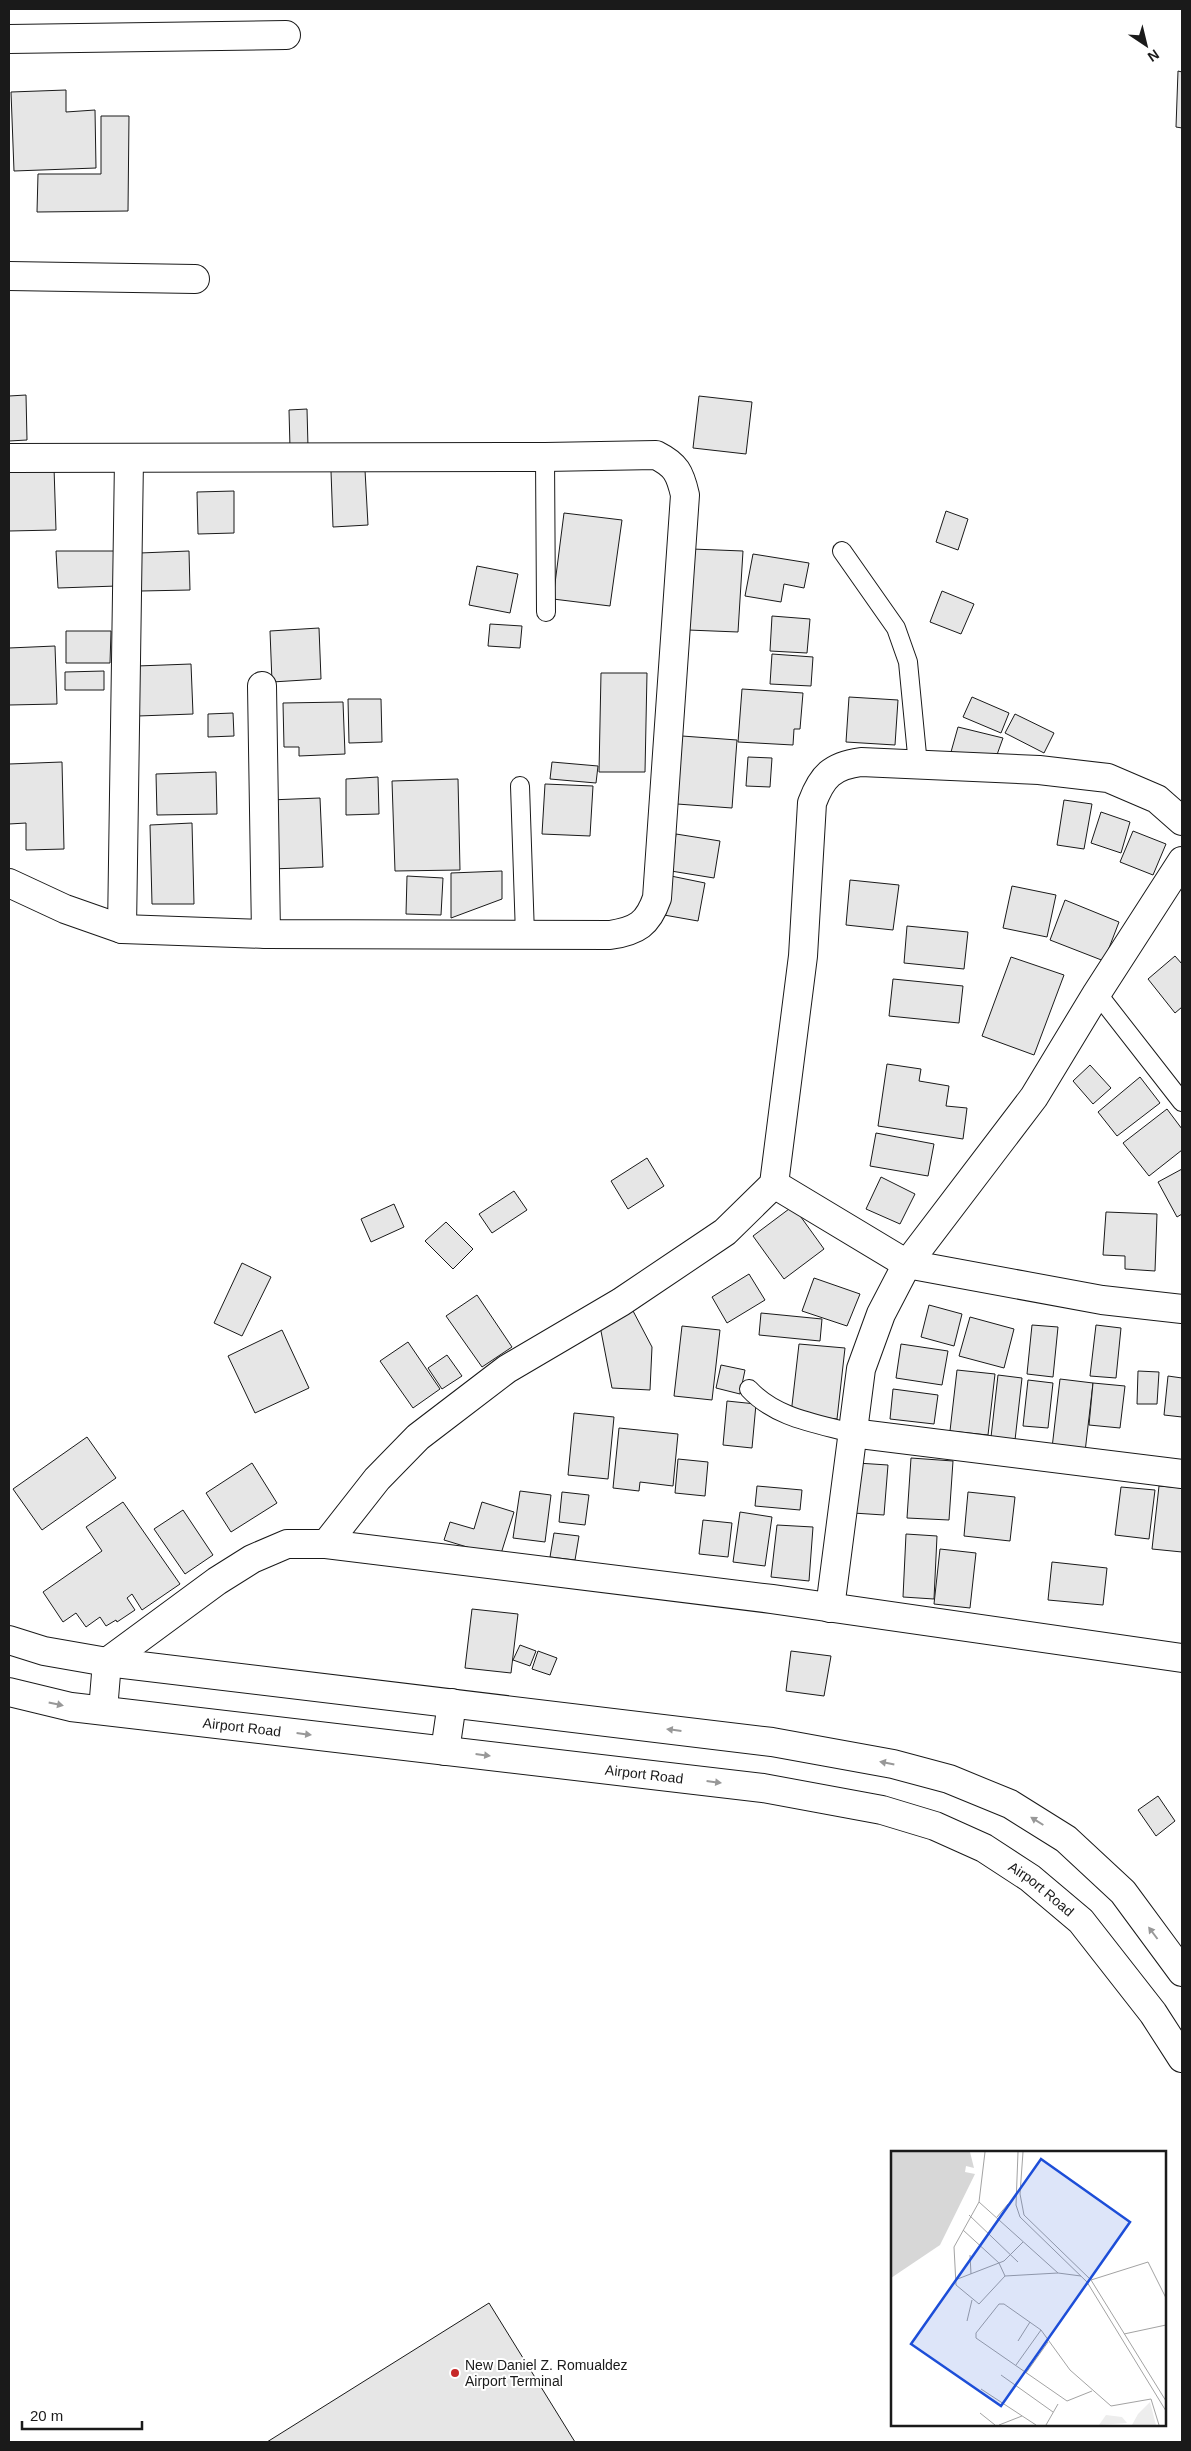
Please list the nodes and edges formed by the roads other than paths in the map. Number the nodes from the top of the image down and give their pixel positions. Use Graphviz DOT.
graph roads {
  1 [pos="286,35"];
  2 [pos="9,40"];
  3 [pos="9,276"];
  4 [pos="195,279"];
  5 [pos="545,457"];
  6 [pos="9,458"];
  7 [pos="129,459"];
  8 [pos="842,551"];
  9 [pos="546,612"];
  10 [pos="262,686"];
  11 [pos="918,765"];
  12 [pos="520,786"];
  13 [pos="1182,822"];
  14 [pos="1182,862"];
  15 [pos="9,883"];
  16 [pos="122,929"];
  17 [pos="266,934"];
  18 [pos="525,935"];
  19 [pos="1097,993"];
  20 [pos="1182,1102"];
  21 [pos="774,1184"];
  22 [pos="908,1264"];
  23 [pos="1182,1309"];
  24 [pos="749,1389"];
  25 [pos="852,1433"];
  26 [pos="1182,1474"];
  27 [pos="326,1544"];
  28 [pos="830,1608"];
  29 [pos="9,1640"];
  30 [pos="1182,1658"];
  31 [pos="106,1662"];
  32 [pos="9,1692"];
  33 [pos="452,1704"];
  34 [pos="103,1710"];
  35 [pos="445,1751"];
  36 [pos="1182,1972"];
  37 [pos="1182,2058"];
  1 -- 2 [label="street"];
  3 -- 4 [label="street"];
  5 -- 7 [label="street"];
  5 -- 9 [label="lane"];
  5 -- 18 [label="street"];
  6 -- 7 [label="street"];
  7 -- 16 [label="street"];
  8 -- 11 [label="lane"];
  10 -- 17 [label="street"];
  11 -- 13 [label="street"];
  11 -- 21 [label="street"];
  12 -- 18 [label="lane"];
  14 -- 19 [label="street"];
  15 -- 16 [label="street"];
  16 -- 17 [label="street"];
  17 -- 18 [label="street"];
  19 -- 20 [label="lane"];
  19 -- 22 [label="street"];
  21 -- 22 [label="street"];
  21 -- 27 [label="street"];
  22 -- 23 [label="street"];
  22 -- 25 [label="street"];
  24 -- 25 [label="lane"];
  25 -- 26 [label="street"];
  25 -- 28 [label="street"];
  27 -- 28 [label="street"];
  27 -- 31 [label="street"];
  28 -- 30 [label="street"];
  29 -- 31 [label="street"];
  31 -- 33 [label="street"];
  31 -- 34 [label="street"];
  32 -- 34 [label="street, Airport Road, one-way"];
  33 -- 35 [label="street"];
  36 -- 33 [label="street, one-way"];
  34 -- 35 [label="street, Airport Road, one-way"];
  35 -- 37 [label="street, Airport Road, one-way"];
}
